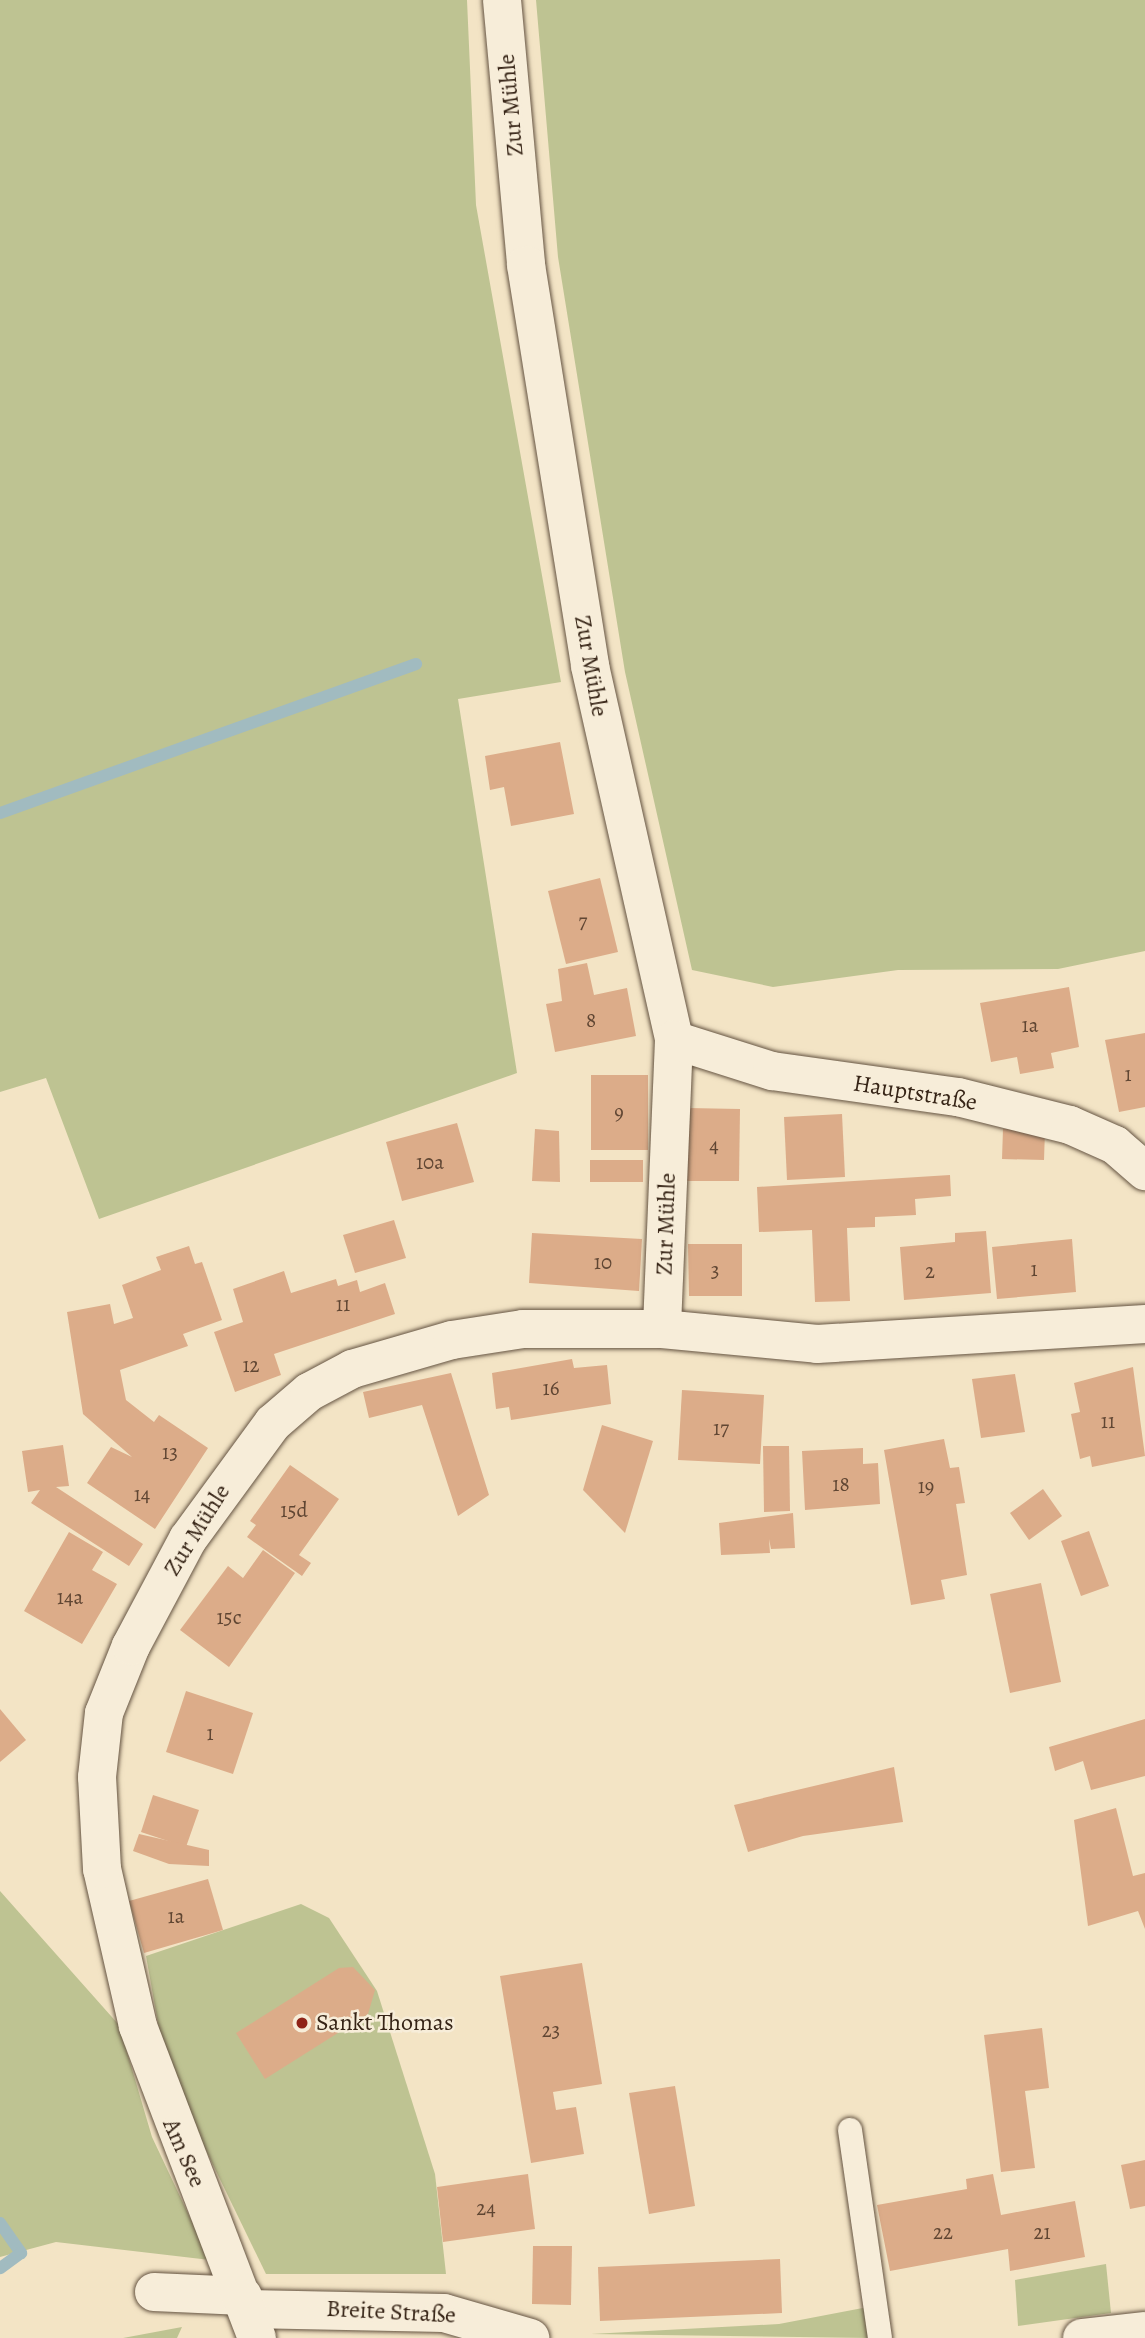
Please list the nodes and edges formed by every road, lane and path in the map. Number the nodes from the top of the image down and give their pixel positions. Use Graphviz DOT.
graph roads {
  1 [pos="502,0"];
  2 [pos="674,1040"];
  3 [pos="1145,1171"];
  4 [pos="1145,1324"];
  5 [pos="662,1329"];
  6 [pos="122,1964"];
  7 [pos="850,2130"];
  8 [pos="155,2292"];
  9 [pos="249,2314"];
  10 [pos="1145,2331"];
  11 [pos="530,2338"];
  12 [pos="880,2338"];
  13 [pos="1082,2338"];
  1 -- 2 [label="street, Zur Mühle"];
  2 -- 3 [label="street, Hauptstraße"];
  2 -- 5 [label="street, Zur Mühle"];
  4 -- 5 [label="street, Zur Mühle"];
  5 -- 6 [label="street, Zur Mühle"];
  6 -- 9 [label="street, Am See"];
  7 -- 12 [label="lane"];
  8 -- 9 [label="street, Breite Straße"];
  9 -- 11 [label="street, Breite Straße"];
  10 -- 13 [label="street"];
}
